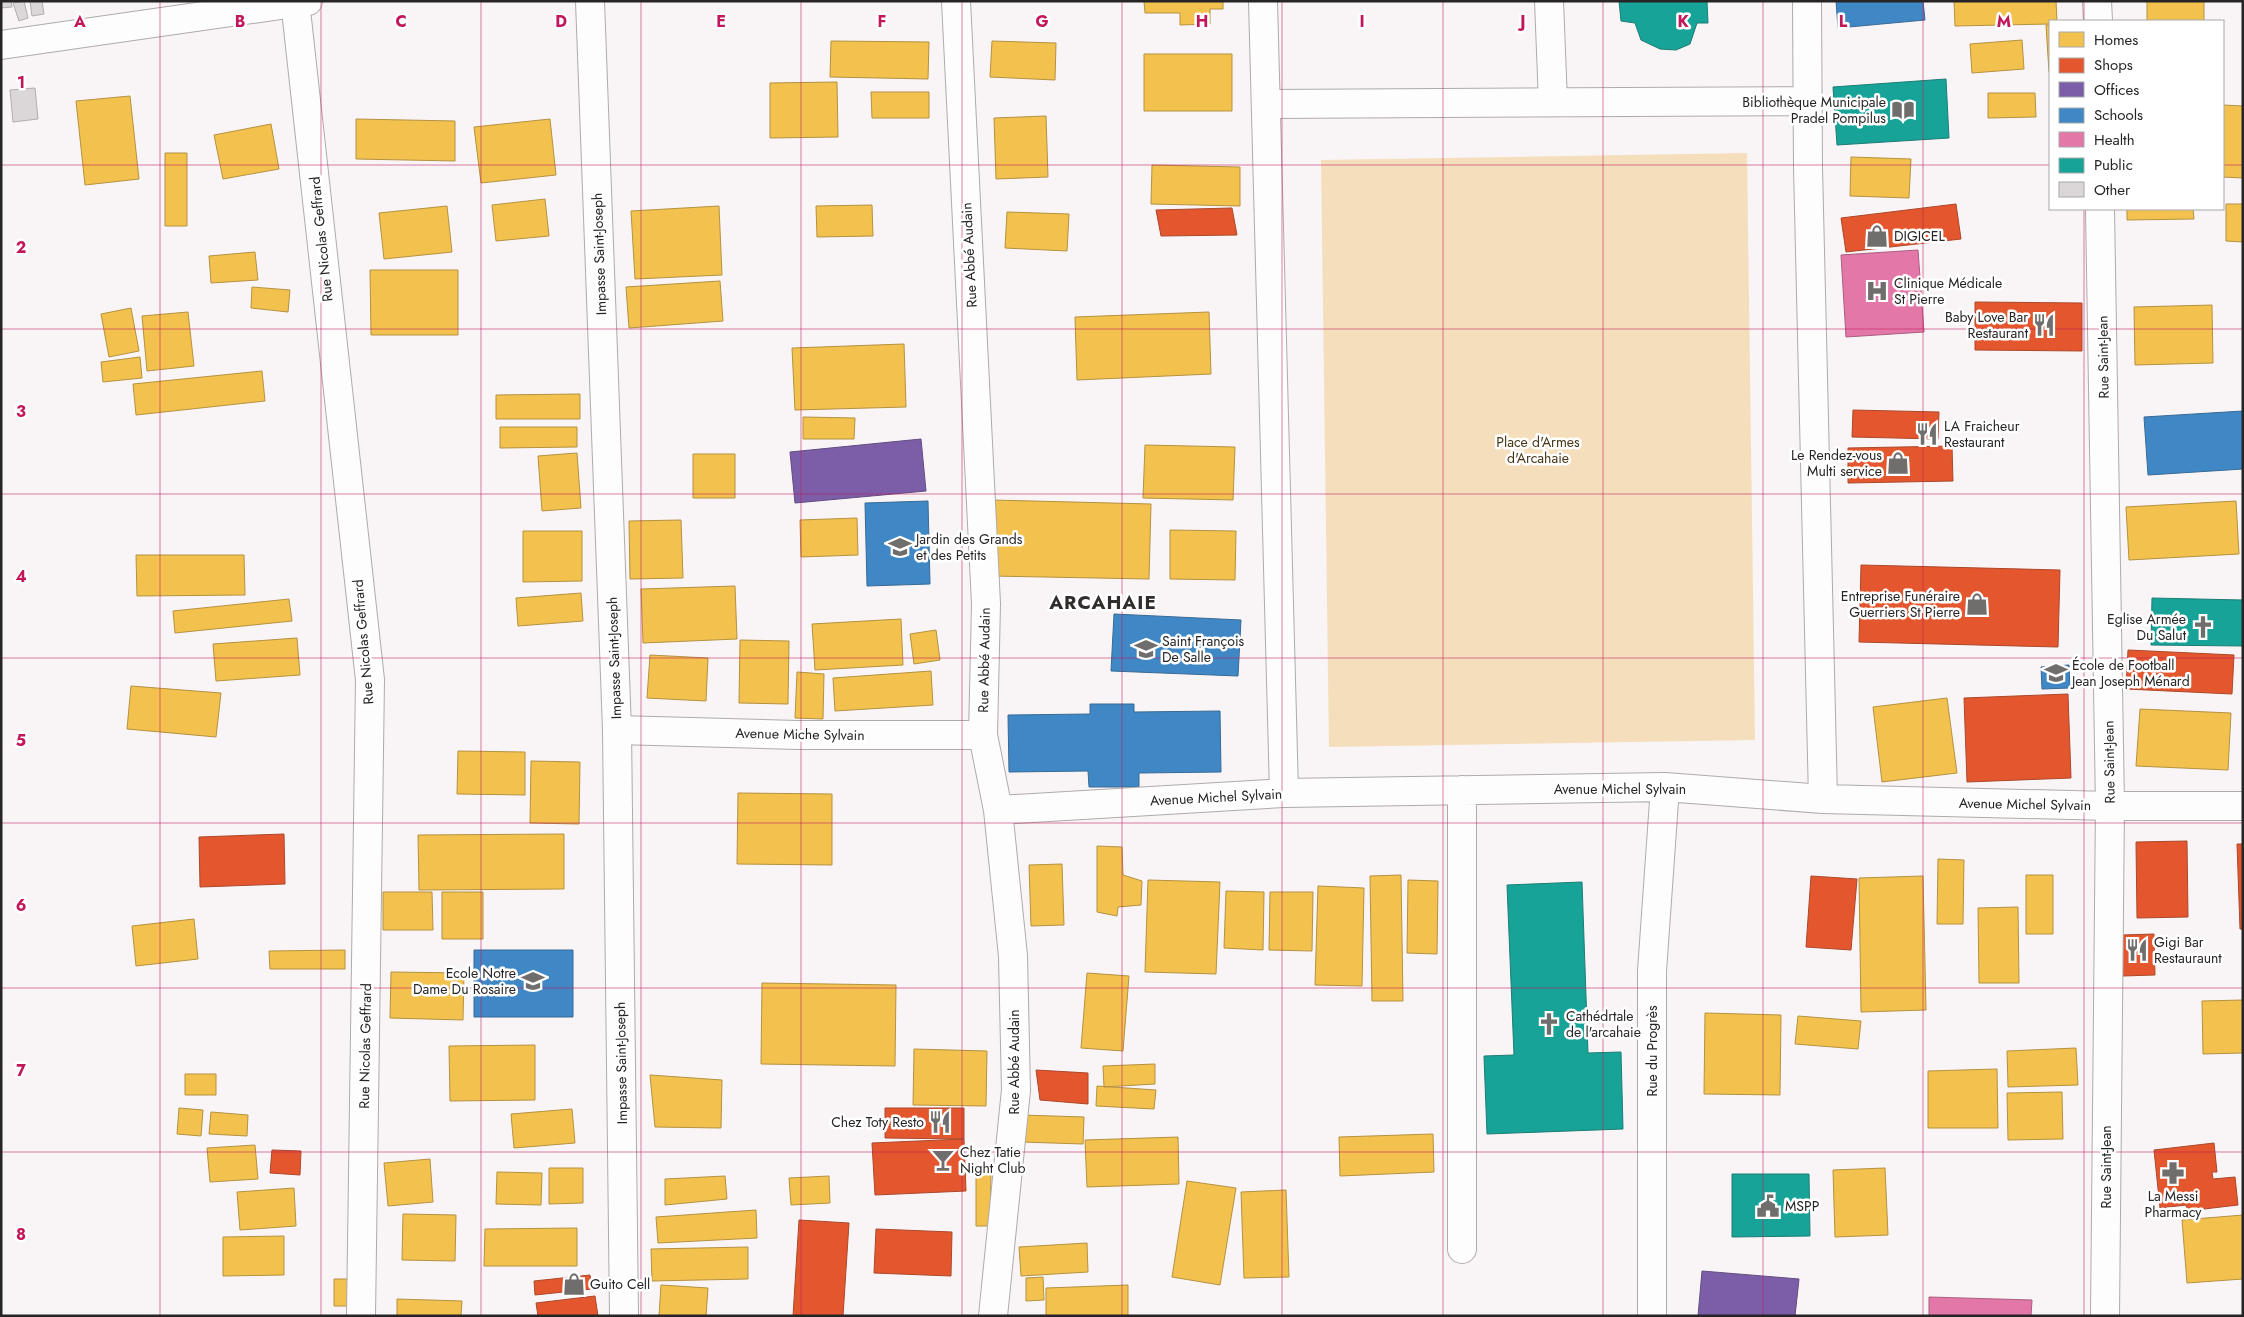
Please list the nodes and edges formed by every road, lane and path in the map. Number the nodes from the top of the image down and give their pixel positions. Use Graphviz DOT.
graph roads {
  1 [pos="590,1"];
  2 [pos="956,1"];
  3 [pos="1263,1"];
  4 [pos="1550,1"];
  5 [pos="1807,1"];
  6 [pos="2097,1"];
  7 [pos="299,2"];
  8 [pos="2098,20"];
  9 [pos="1,45"];
  10 [pos="1809,101"];
  11 [pos="1553,102"];
  12 [pos="1266,104"];
  13 [pos="2100,210"];
  14 [pos="617,730"];
  15 [pos="983,735"];
  16 [pos="1666,787"];
  17 [pos="1462,790"];
  18 [pos="1284,793"];
  19 [pos="1823,799"];
  20 [pos="2110,806"];
  21 [pos="2243,806"];
  22 [pos="998,810"];
  23 [pos="1462,1249"];
  24 [pos="361,1316"];
  25 [pos="624,1316"];
  26 [pos="993,1316"];
  27 [pos="1652,1316"];
  28 [pos="2105,1316"];
  1 -- 14 [label="street, Impasse Saint-Joseph"];
  2 -- 15 [label="street, Rue Abbé Audain"];
  3 -- 12 [label="street"];
  4 -- 11 [label="street"];
  5 -- 10 [label="street"];
  6 -- 8 [label="street"];
  7 -- 9 [label="street"];
  7 -- 24 [label="street, Rue Nicolas Geffrard"];
  10 -- 11 [label="street"];
  10 -- 19 [label="street"];
  11 -- 12 [label="street"];
  12 -- 18 [label="street"];
  13 -- 20 [label="street, Rue Saint-Jean"];
  14 -- 15 [label="street, Avenue Miche Sylvain"];
  14 -- 25 [label="street, Impasse Saint-Joseph"];
  15 -- 22 [label="street, Rue Abbé Audain"];
  16 -- 17 [label="street, Avenue Michel Sylvain"];
  16 -- 19 [label="street, Avenue Michel Sylvain"];
  16 -- 27 [label="street, Rue du Progrès"];
  17 -- 18 [label="street, Avenue Michel Sylvain"];
  17 -- 23 [label="street"];
  18 -- 22 [label="street, Avenue Michel Sylvain"];
  19 -- 20 [label="street, Avenue Michel Sylvain"];
  20 -- 21 [label="street, Avenue Michel Sylvain"];
  20 -- 28 [label="street, Rue Saint-Jean"];
  22 -- 26 [label="street, Rue Abbé Audain"];
}
